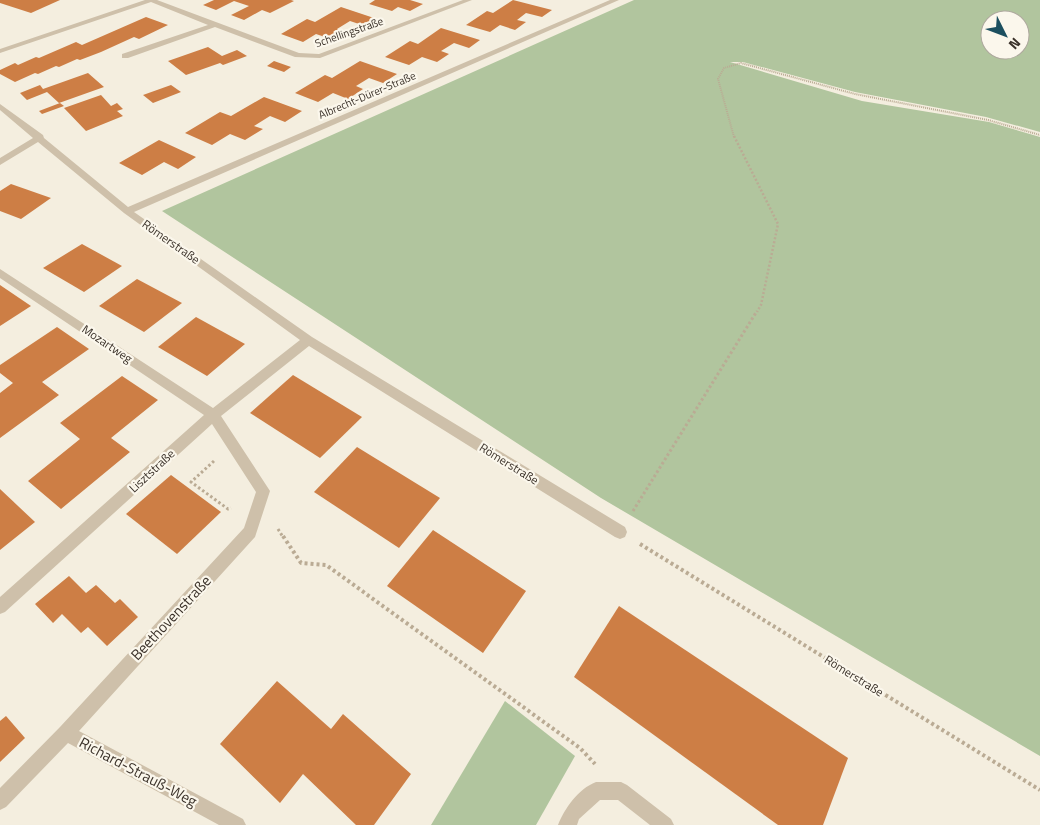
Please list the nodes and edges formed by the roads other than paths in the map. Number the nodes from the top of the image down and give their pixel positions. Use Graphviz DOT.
graph roads {
  1 [pos="152,0"];
  2 [pos="469,0"];
  3 [pos="616,0"];
  4 [pos="214,25"];
  5 [pos="0,51"];
  6 [pos="125,56"];
  7 [pos="0,106"];
  8 [pos="40,137"];
  9 [pos="0,162"];
  10 [pos="127,211"];
  11 [pos="0,273"];
  12 [pos="308,340"];
  13 [pos="213,414"];
  14 [pos="620,532"];
  15 [pos="0,607"];
  16 [pos="66,733"];
  17 [pos="0,801"];
  18 [pos="237,825"];
  19 [pos="567,825"];
  20 [pos="665,825"];
  1 -- 4 [label="street, Schellingstraße"];
  1 -- 5 [label="street"];
  2 -- 4 [label="street, Schellingstraße"];
  3 -- 10 [label="street, Albrecht-Dürer-Straße"];
  4 -- 6 [label="street"];
  7 -- 8 [label="street, Römerstraße"];
  8 -- 9 [label="street"];
  8 -- 10 [label="street, Römerstraße"];
  10 -- 12 [label="street, Römerstraße"];
  11 -- 13 [label="street, Mozartweg"];
  12 -- 13 [label="street, Lisztstraße"];
  12 -- 14 [label="street, Römerstraße"];
  13 -- 15 [label="street, Lisztstraße"];
  13 -- 16 [label="street, Beethovenstraße"];
  16 -- 17 [label="street, Beethovenstraße"];
  16 -- 18 [label="street, Richard-Strauß-Weg"];
  19 -- 20 [label="street"];
}
